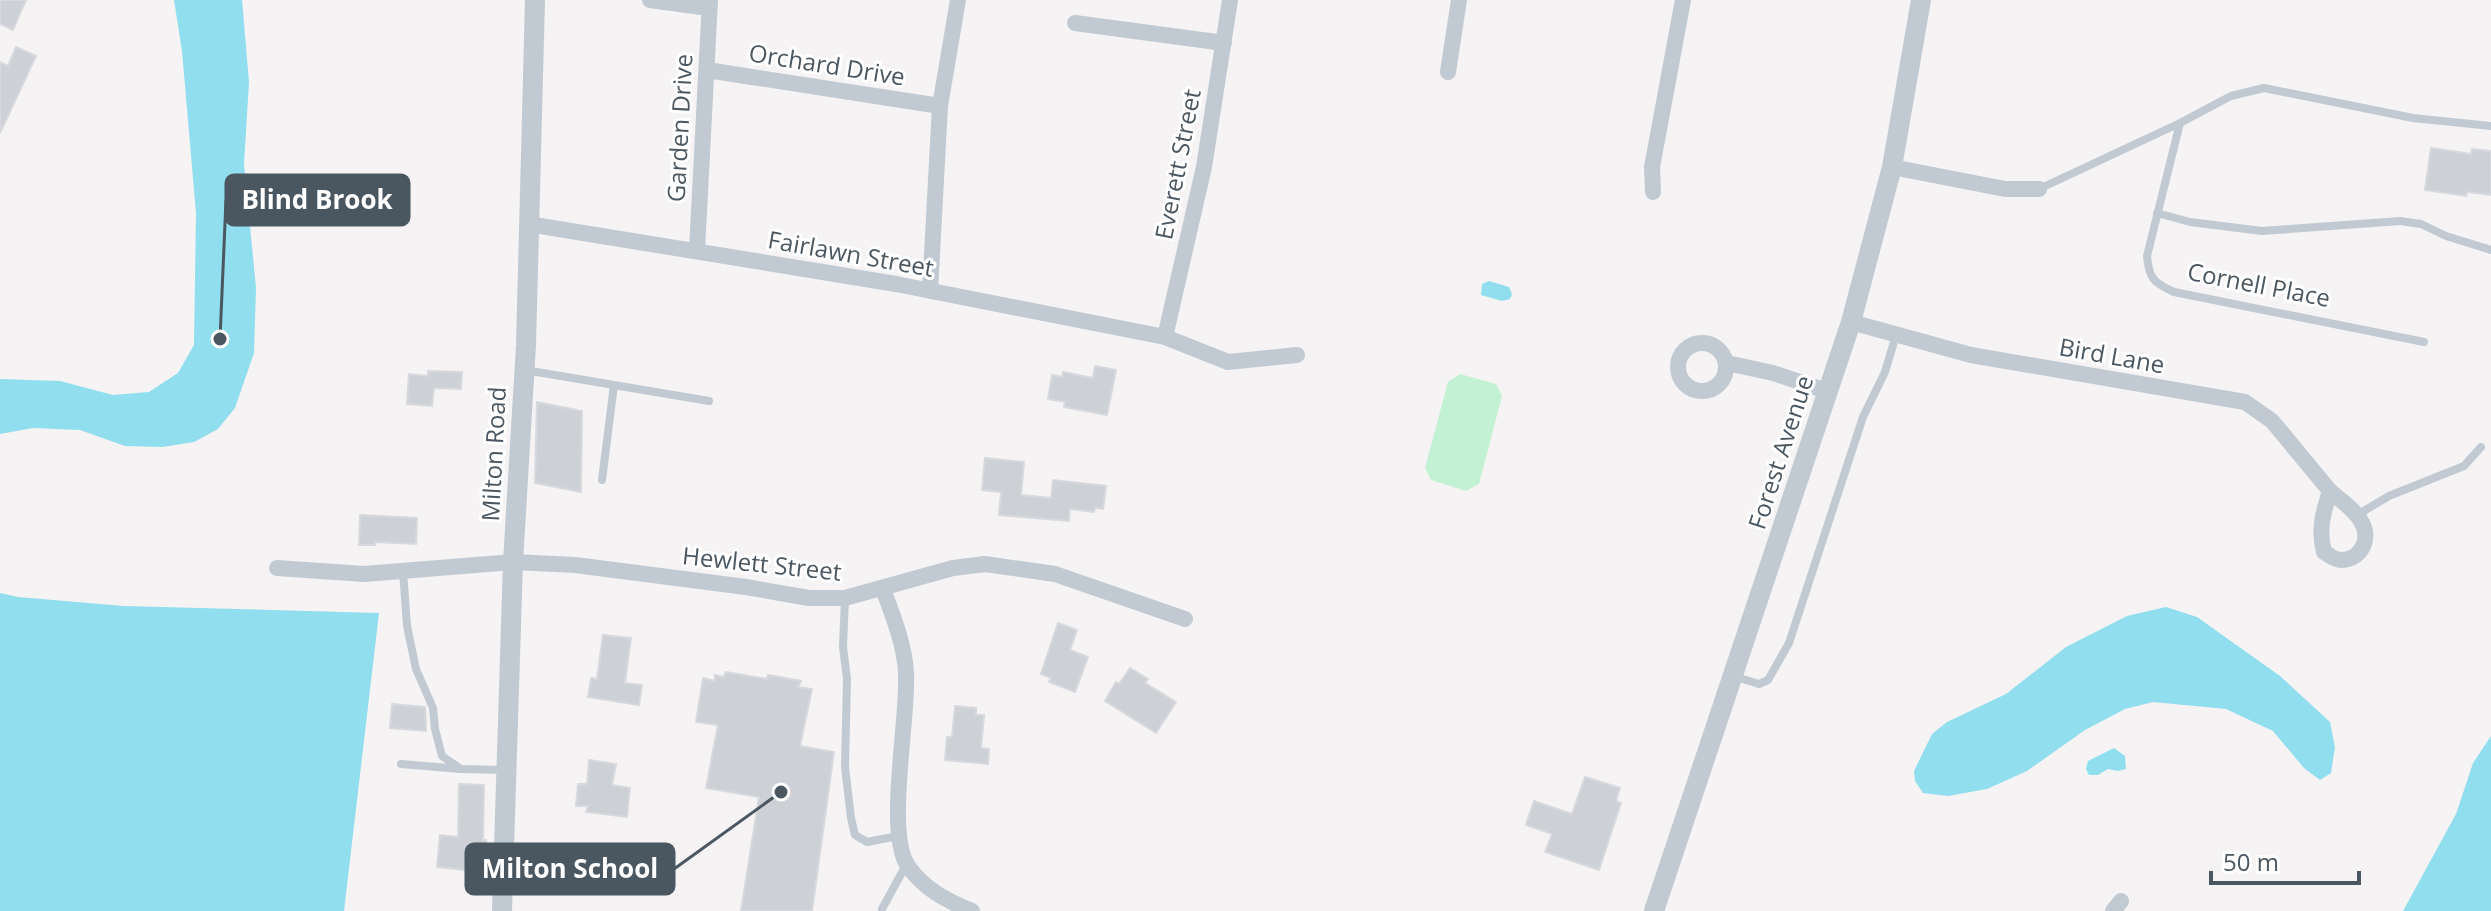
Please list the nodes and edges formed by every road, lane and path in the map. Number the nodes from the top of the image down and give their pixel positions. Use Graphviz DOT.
graph roads {
  1 [pos="535,0"];
  2 [pos="650,0"];
  3 [pos="958,0"];
  4 [pos="1230,0"];
  5 [pos="1459,0"];
  6 [pos="1683,0"];
  7 [pos="1921,0"];
  8 [pos="709,4"];
  9 [pos="1075,23"];
  10 [pos="1224,43"];
  11 [pos="707,70"];
  12 [pos="1448,72"];
  13 [pos="940,106"];
  14 [pos="2180,123"];
  15 [pos="2491,126"];
  16 [pos="1892,167"];
  17 [pos="2039,189"];
  18 [pos="1653,192"];
  19 [pos="2157,213"];
  20 [pos="528,224"];
  21 [pos="697,250"];
  22 [pos="2491,250"];
  23 [pos="930,291"];
  24 [pos="1851,322"];
  25 [pos="1897,334"];
  26 [pos="1165,337"];
  27 [pos="2424,342"];
  28 [pos="1297,355"];
  29 [pos="1727,363"];
  30 [pos="524,370"];
  31 [pos="614,385"];
  32 [pos="1827,391"];
  33 [pos="709,401"];
  34 [pos="2481,447"];
  35 [pos="602,480"];
  36 [pos="2330,491"];
  37 [pos="2357,516"];
  38 [pos="513,562"];
  39 [pos="277,568"];
  40 [pos="403,571"];
  41 [pos="883,589"];
  42 [pos="845,598"];
  43 [pos="1185,619"];
  44 [pos="1732,676"];
  45 [pos="401,764"];
  46 [pos="461,769"];
  47 [pos="506,770"];
  48 [pos="898,836"];
  49 [pos="906,865"];
  50 [pos="882,909"];
  51 [pos="502,911"];
  52 [pos="972,911"];
  53 [pos="1654,911"];
  1 -- 20 [label="street, Milton Road"];
  2 -- 8 [label="street, Garden Drive"];
  3 -- 13 [label="street"];
  4 -- 10 [label="street, Everett Street"];
  5 -- 12 [label="street"];
  6 -- 18 [label="street"];
  7 -- 16 [label="street, Forest Avenue"];
  8 -- 11 [label="street, Garden Drive"];
  9 -- 10 [label="street"];
  10 -- 26 [label="street, Everett Street"];
  11 -- 13 [label="street, Orchard Drive"];
  11 -- 21 [label="street, Garden Drive"];
  13 -- 23 [label="street"];
  14 -- 15 [label="lane"];
  14 -- 17 [label="lane"];
  14 -- 19 [label="lane, Cornell Place"];
  16 -- 17 [label="street"];
  16 -- 24 [label="street, Forest Avenue"];
  19 -- 22 [label="lane"];
  19 -- 27 [label="lane, Cornell Place"];
  20 -- 21 [label="street, Fairlawn Street"];
  20 -- 30 [label="street, Milton Road"];
  21 -- 23 [label="street, Fairlawn Street"];
  23 -- 26 [label="street, Fairlawn Street"];
  24 -- 25 [label="street, Bird Lane"];
  24 -- 32 [label="street, Forest Avenue"];
  25 -- 36 [label="street, Bird Lane"];
  25 -- 44 [label="lane"];
  26 -- 28 [label="street, Fairlawn Street"];
  29 -- 32 [label="street"];
  30 -- 31 [label="lane"];
  30 -- 38 [label="street, Milton Road"];
  31 -- 33 [label="lane"];
  31 -- 35 [label="lane"];
  32 -- 44 [label="street, Forest Avenue"];
  34 -- 37 [label="lane"];
  36 -- 37 [label="street, Bird Lane"];
  36 -- 37 [label="street"];
  38 -- 40 [label="street, Hewlett Street"];
  38 -- 42 [label="street, Hewlett Street"];
  38 -- 47 [label="street, Milton Road"];
  39 -- 40 [label="street, Hewlett Street"];
  40 -- 46 [label="lane"];
  41 -- 42 [label="street, Hewlett Street"];
  41 -- 43 [label="street, Hewlett Street"];
  41 -- 48 [label="street"];
  42 -- 48 [label="lane"];
  44 -- 53 [label="street, Forest Avenue"];
  45 -- 46 [label="lane"];
  46 -- 47 [label="lane"];
  47 -- 51 [label="street, Milton Road"];
  48 -- 49 [label="street"];
  49 -- 50 [label="lane"];
  49 -- 52 [label="street"];
}
